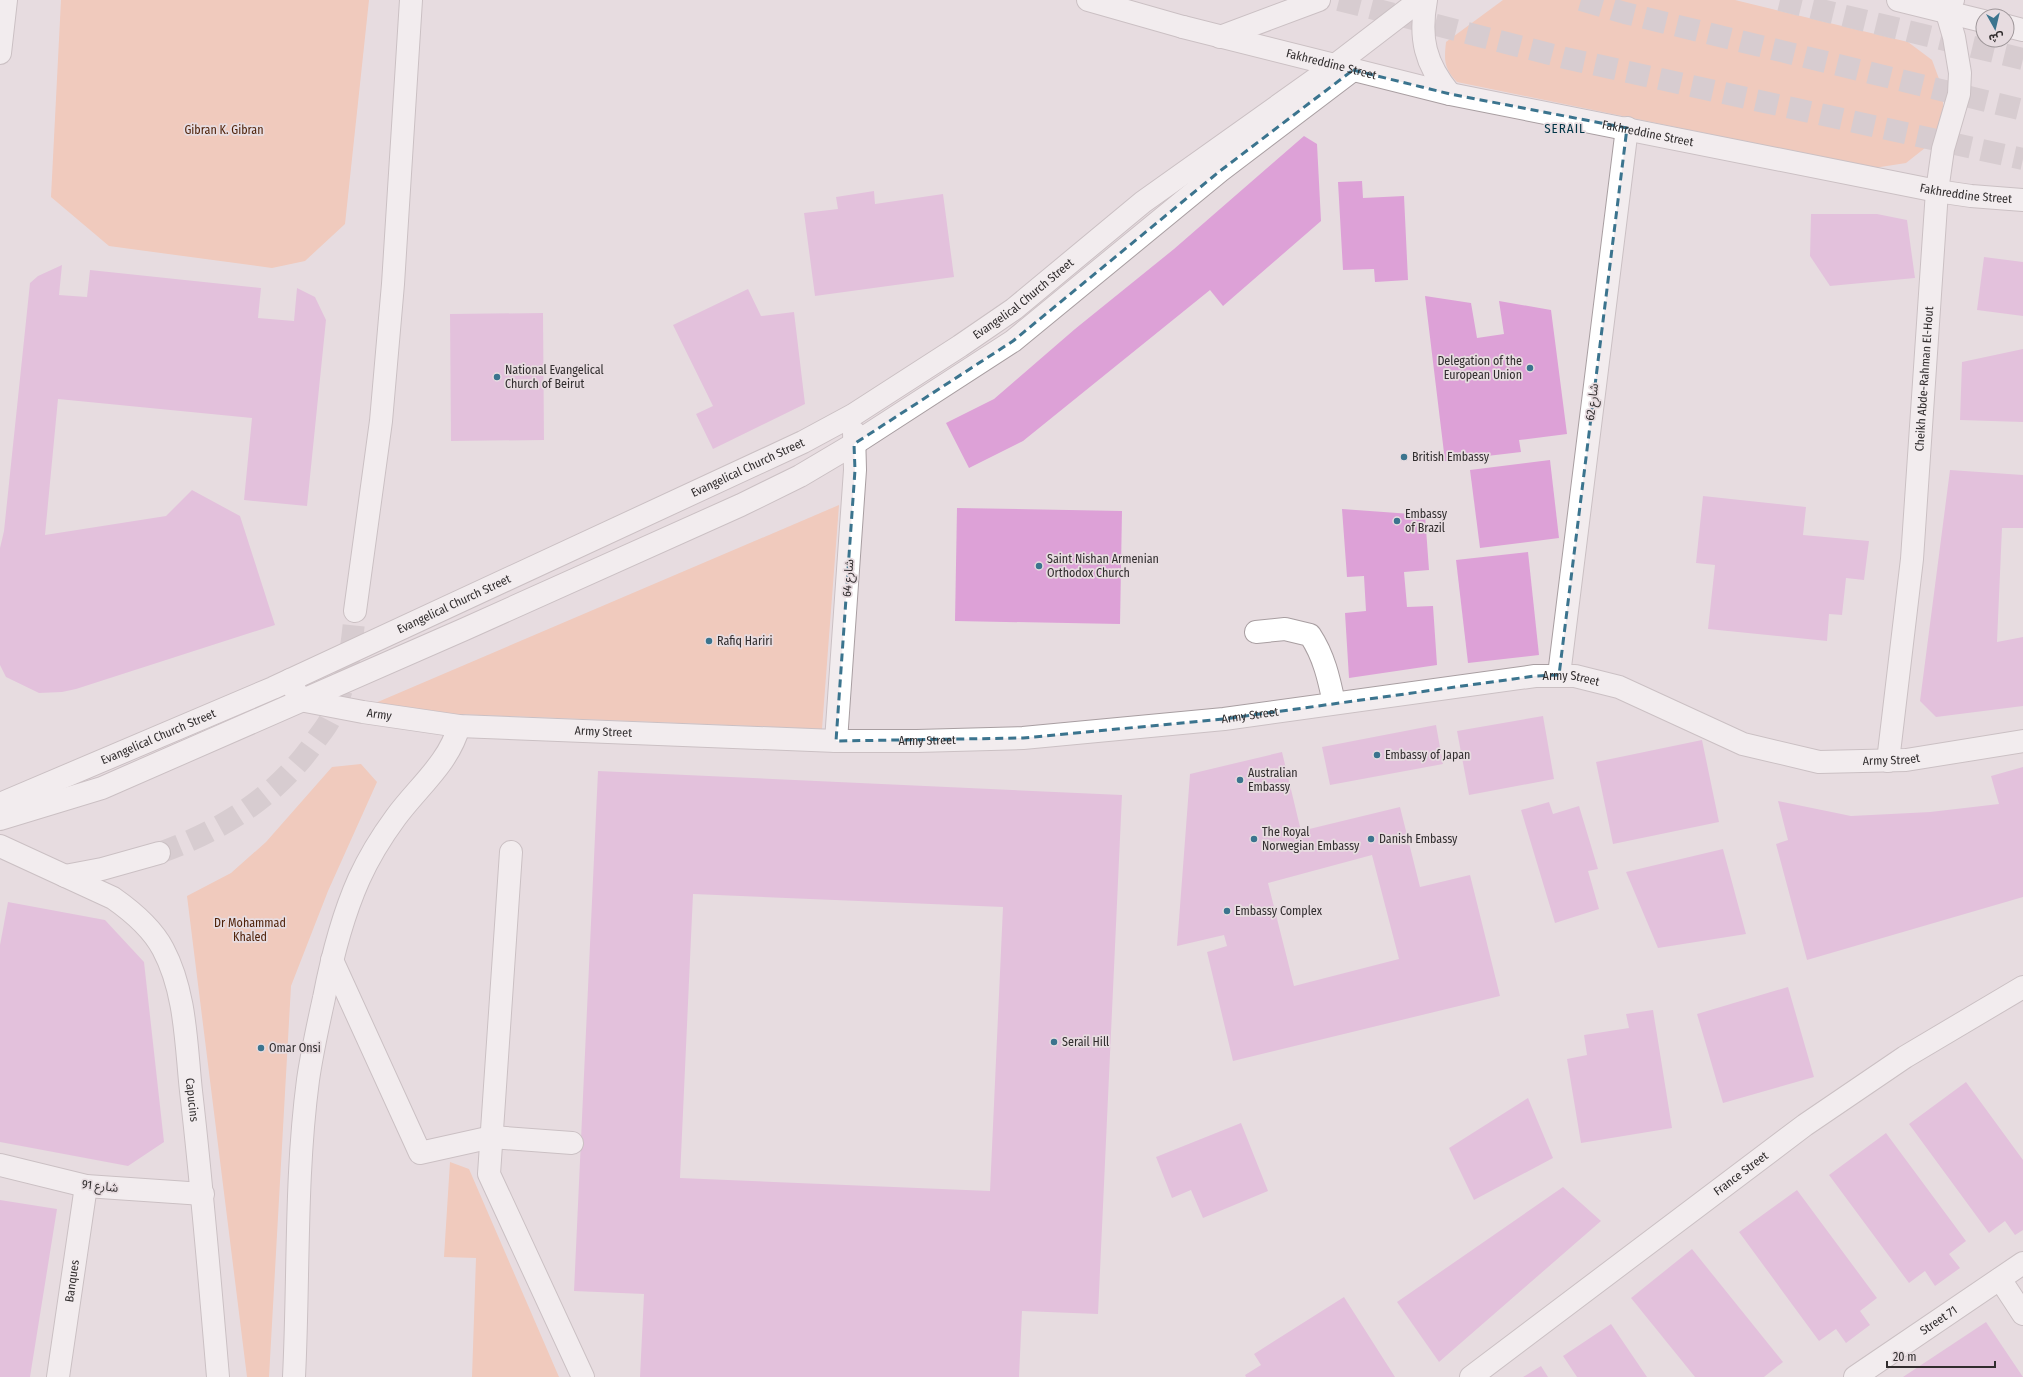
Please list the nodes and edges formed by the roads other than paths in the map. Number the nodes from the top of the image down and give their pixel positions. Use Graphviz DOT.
graph roads {
  1 [pos="6,0"];
  2 [pos="411,0"];
  3 [pos="1088,0"];
  4 [pos="1319,0"];
  5 [pos="1420,0"];
  6 [pos="1426,0"];
  7 [pos="1898,0"];
  8 [pos="1950,6"];
  9 [pos="1975,17"];
  10 [pos="2,24"];
  11 [pos="1220,37"];
  12 [pos="0,53"];
  13 [pos="1344,68"];
  14 [pos="1450,94"];
  15 [pos="1626,128"];
  16 [pos="1937,191"];
  17 [pos="2023,200"];
  18 [pos="853,415"];
  19 [pos="854,444"];
  20 [pos="355,611"];
  21 [pos="1256,632"];
  22 [pos="1559,675"];
  23 [pos="290,680"];
  24 [pos="300,700"];
  25 [pos="1334,703"];
  26 [pos="459,726"];
  27 [pos="836,741"];
  28 [pos="2023,741"];
  29 [pos="1888,761"];
  30 [pos="0,804"];
  31 [pos="0,819"];
  32 [pos="0,846"];
  33 [pos="511,852"];
  34 [pos="159,853"];
  35 [pos="65,876"];
  36 [pos="332,960"];
  37 [pos="2023,987"];
  38 [pos="492,1137"];
  39 [pos="572,1143"];
  40 [pos="0,1165"];
  41 [pos="86,1186"];
  42 [pos="203,1194"];
  43 [pos="2023,1263"];
  44 [pos="2000,1278"];
  45 [pos="2023,1314"];
  46 [pos="58,1377"];
  47 [pos="218,1377"];
  48 [pos="294,1377"];
  49 [pos="583,1377"];
  50 [pos="1471,1377"];
  51 [pos="1855,1377"];
  1 -- 10 [label="main road"];
  2 -- 20 [label="main road"];
  3 -- 11 [label="main road, Fakhreddine Street"];
  4 -- 11 [label="main road"];
  5 -- 13 [label="main road, Evangelical Church Street"];
  6 -- 14 [label="main road"];
  7 -- 8 [label="main road"];
  8 -- 9 [label="main road"];
  8 -- 16 [label="main road, Cheikh Abde-Rahman El-Hout"];
  10 -- 12 [label="main road"];
  11 -- 13 [label="main road, Fakhreddine Street"];
  13 -- 14 [label="main road, Fakhreddine Street"];
  13 -- 18 [label="main road, Evangelical Church Street"];
  13 -- 19 [label="main road, Evangelical Church Street"];
  14 -- 15 [label="main road, Fakhreddine Street"];
  15 -- 16 [label="main road, Fakhreddine Street"];
  15 -- 22 [label="main road, شارع 62"];
  16 -- 17 [label="main road, Fakhreddine Street"];
  16 -- 29 [label="main road, Cheikh Abde-Rahman El-Hout"];
  18 -- 19 [label="main road, شارع 64"];
  18 -- 23 [label="main road, Evangelical Church Street"];
  19 -- 24 [label="main road, Evangelical Church Street"];
  19 -- 27 [label="main road, شارع 64"];
  21 -- 25 [label="main road"];
  22 -- 25 [label="main road, Army Street"];
  22 -- 29 [label="main road, Army Street"];
  23 -- 24 [label="main road"];
  23 -- 30 [label="main road, Evangelical Church Street"];
  24 -- 26 [label="main road, Army"];
  24 -- 31 [label="main road, Evangelical Church Street"];
  25 -- 27 [label="main road, Army Street"];
  26 -- 27 [label="main road, Army Street"];
  26 -- 36 [label="main road"];
  28 -- 29 [label="main road, Army Street"];
  32 -- 35 [label="main road, Capucins"];
  33 -- 38 [label="main road"];
  34 -- 35 [label="main road"];
  35 -- 42 [label="main road, Capucins"];
  36 -- 38 [label="main road"];
  36 -- 48 [label="main road"];
  37 -- 50 [label="main road, France Street"];
  38 -- 39 [label="main road"];
  38 -- 49 [label="main road"];
  40 -- 41 [label="main road, شارع 91"];
  41 -- 42 [label="main road, شارع 91"];
  41 -- 46 [label="main road, Banques"];
  42 -- 47 [label="main road, Capucins"];
  43 -- 44 [label="main road, Street 71"];
  44 -- 45 [label="main road"];
  44 -- 51 [label="main road, Street 71"];
}
